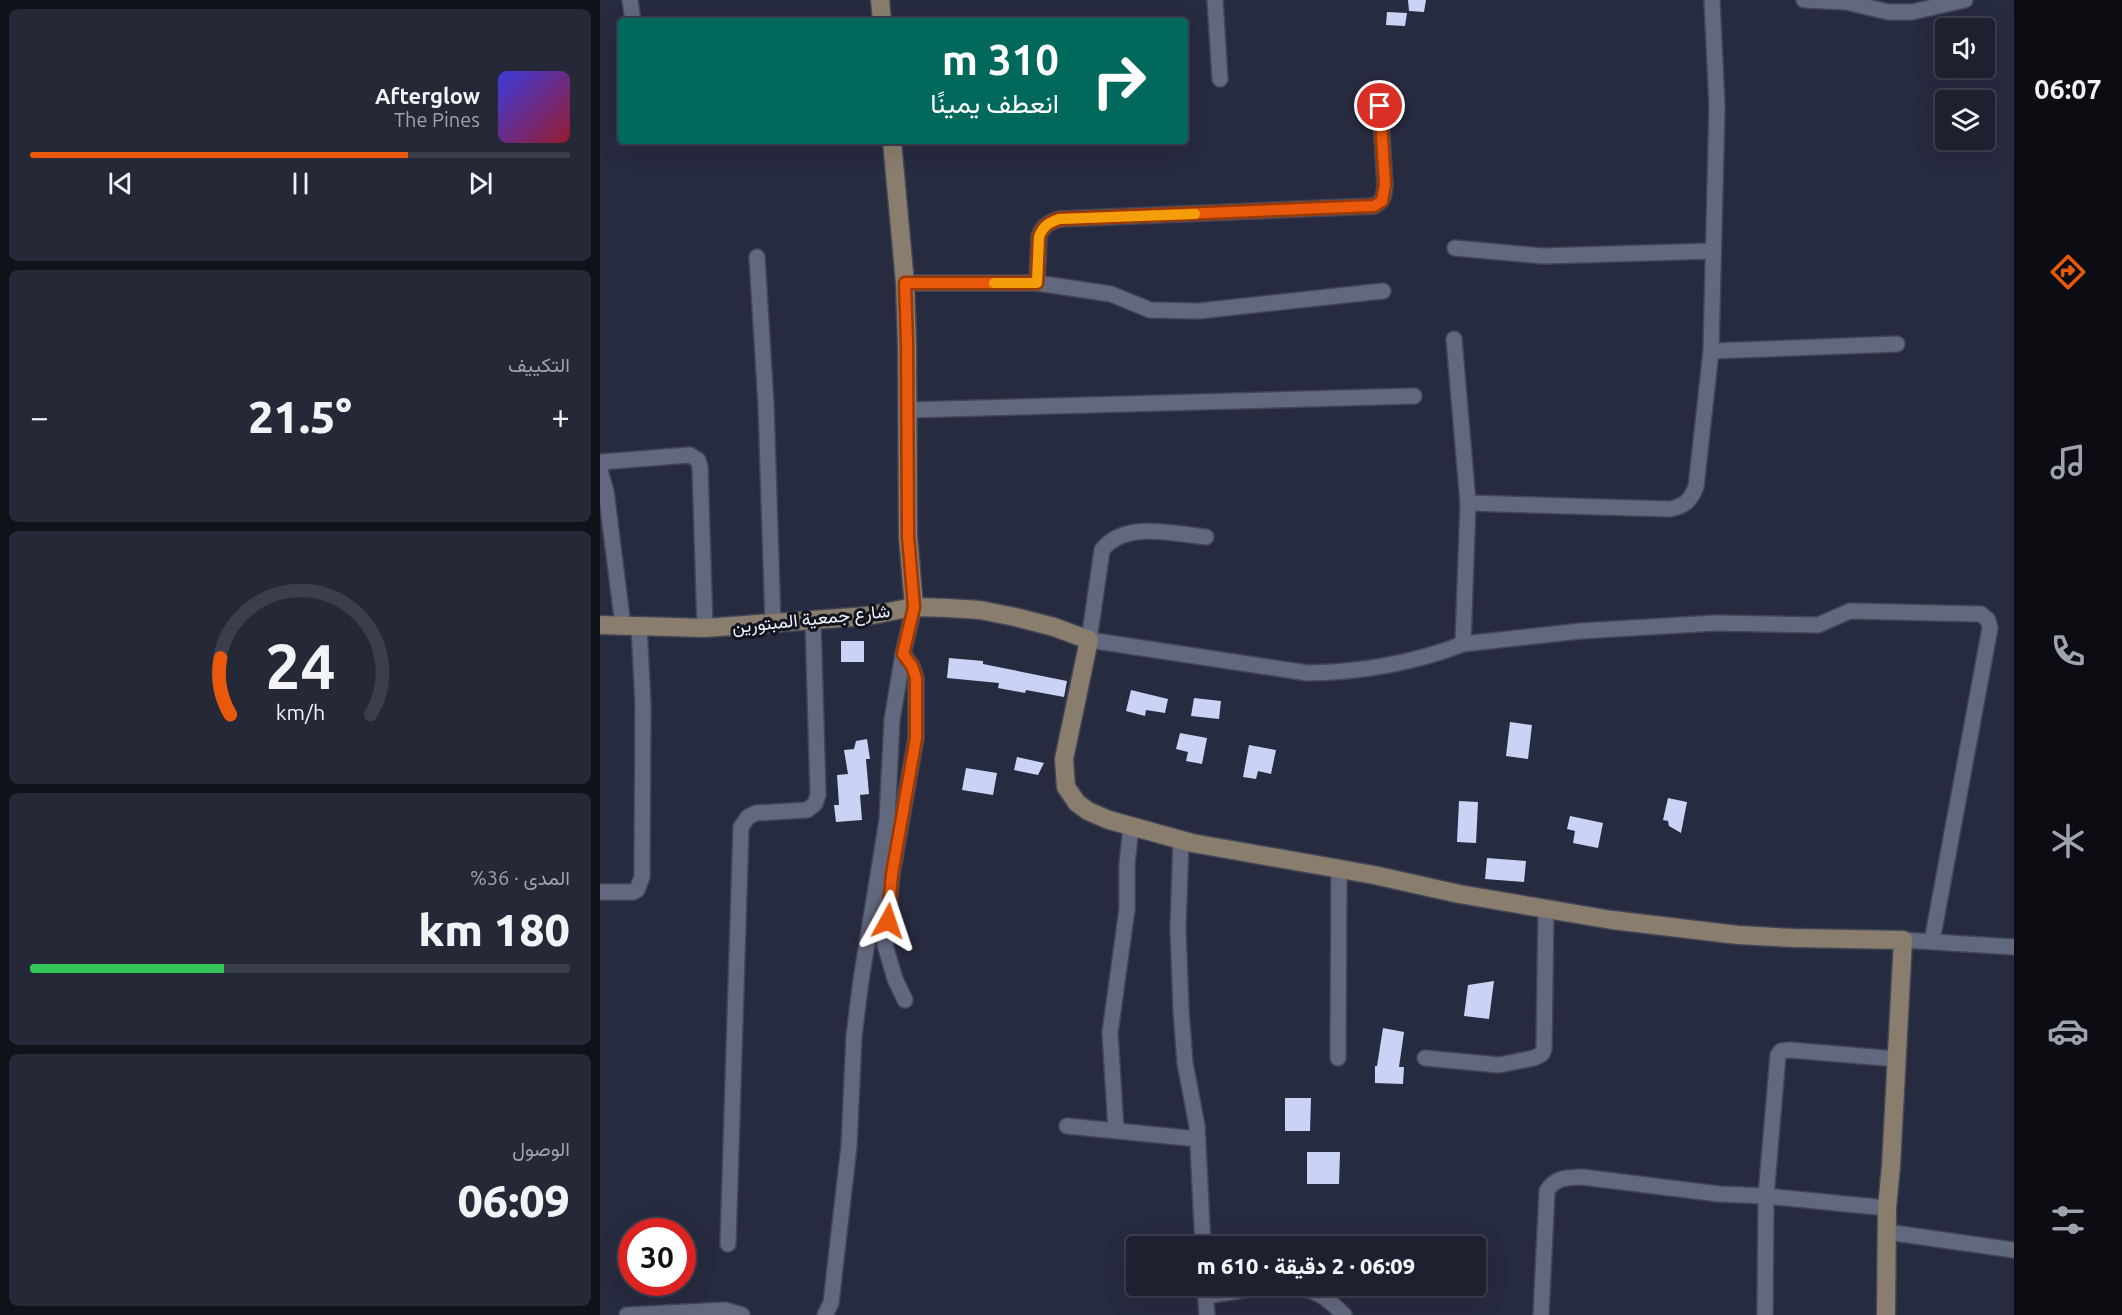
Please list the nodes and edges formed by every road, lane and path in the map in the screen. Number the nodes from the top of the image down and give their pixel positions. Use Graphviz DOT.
graph roads {
  1 [pos="630,0"];
  2 [pos="880,0"];
  3 [pos="1215,0"];
  4 [pos="1712,0"];
  5 [pos="1804,0"];
  6 [pos="1965,0"];
  7 [pos="633,18"];
  8 [pos="882,18"];
  9 [pos="1220,80"];
  10 [pos="1380,106"];
  11 [pos="892,144"];
  12 [pos="1455,248"];
  13 [pos="1713,251"];
  14 [pos="757,257"];
  15 [pos="905,283"];
  16 [pos="1037,283"];
  17 [pos="1383,291"];
  18 [pos="1454,339"];
  19 [pos="1897,344"];
  20 [pos="1711,351"];
  21 [pos="1414,396"];
  22 [pos="908,410"];
  23 [pos="600,462"];
  24 [pos="600,471"];
  25 [pos="1468,503"];
  26 [pos="1206,537"];
  27 [pos="914,607"];
  28 [pos="813,621"];
  29 [pos="773,624"];
  30 [pos="600,625"];
  31 [pos="631,626"];
  32 [pos="705,628"];
  33 [pos="1089,640"];
  34 [pos="1463,644"];
  35 [pos="903,654"];
  36 [pos="1131,827"];
  37 [pos="1181,840"];
  38 [pos="1339,869"];
  39 [pos="600,892"];
  40 [pos="1546,909"];
  41 [pos="1903,940"];
  42 [pos="1932,941"];
  43 [pos="2014,946"];
  44 [pos="905,1000"];
  45 [pos="1338,1058"];
  46 [pos="1425,1058"];
  47 [pos="1897,1059"];
  48 [pos="1067,1126"];
  49 [pos="1116,1130"];
  50 [pos="1198,1139"];
  51 [pos="1766,1196"];
  52 [pos="1887,1208"];
  53 [pos="1887,1232"];
  54 [pos="1203,1236"];
  55 [pos="728,1244"];
  56 [pos="2014,1250"];
  57 [pos="1206,1296"];
  58 [pos="1322,1296"];
  59 [pos="627,1315"];
  60 [pos="742,1315"];
  61 [pos="825,1315"];
  62 [pos="1207,1315"];
  63 [pos="1344,1315"];
  64 [pos="1541,1315"];
  65 [pos="1765,1315"];
  66 [pos="1886,1315"];
  1 -- 7 [label="street"];
  2 -- 8 [label="street"];
  3 -- 9 [label="street"];
  4 -- 13 [label="street"];
  5 -- 6 [label="street"];
  10 -- 16 [label="street"];
  11 -- 15 [label="street"];
  12 -- 13 [label="street"];
  13 -- 20 [label="street"];
  14 -- 29 [label="street"];
  15 -- 16 [label="street"];
  15 -- 22 [label="street"];
  16 -- 17 [label="street"];
  18 -- 25 [label="street"];
  19 -- 20 [label="street"];
  20 -- 25 [label="street"];
  21 -- 22 [label="street"];
  22 -- 27 [label="street"];
  23 -- 32 [label="street"];
  24 -- 31 [label="street"];
  25 -- 34 [label="street"];
  26 -- 33 [label="street"];
  27 -- 28 [label="street, شارع جمعية المبتورين"];
  27 -- 33 [label="street, شارع جمعية المبتورين"];
  27 -- 35 [label="street"];
  28 -- 29 [label="street, شارع جمعية المبتورين"];
  28 -- 55 [label="street"];
  29 -- 32 [label="street, شارع جمعية المبتورين"];
  30 -- 31 [label="street, شارع جمعية المبتورين"];
  31 -- 32 [label="street, شارع جمعية المبتورين"];
  31 -- 39 [label="street"];
  33 -- 34 [label="street"];
  33 -- 36 [label="street"];
  34 -- 42 [label="street"];
  35 -- 44 [label="street"];
  35 -- 61 [label="street"];
  36 -- 37 [label="street"];
  36 -- 49 [label="street"];
  37 -- 38 [label="street"];
  37 -- 50 [label="street"];
  38 -- 40 [label="street"];
  38 -- 45 [label="street"];
  40 -- 41 [label="street"];
  40 -- 46 [label="street"];
  41 -- 42 [label="street"];
  41 -- 47 [label="street"];
  42 -- 43 [label="street"];
  47 -- 51 [label="street"];
  47 -- 52 [label="street"];
  48 -- 49 [label="street"];
  49 -- 50 [label="street"];
  50 -- 54 [label="street"];
  51 -- 52 [label="street"];
  51 -- 64 [label="street"];
  51 -- 65 [label="street"];
  52 -- 53 [label="street"];
  53 -- 56 [label="street"];
  53 -- 66 [label="street"];
  57 -- 62 [label="street"];
  58 -- 63 [label="street"];
  59 -- 60 [label="street"];
}
